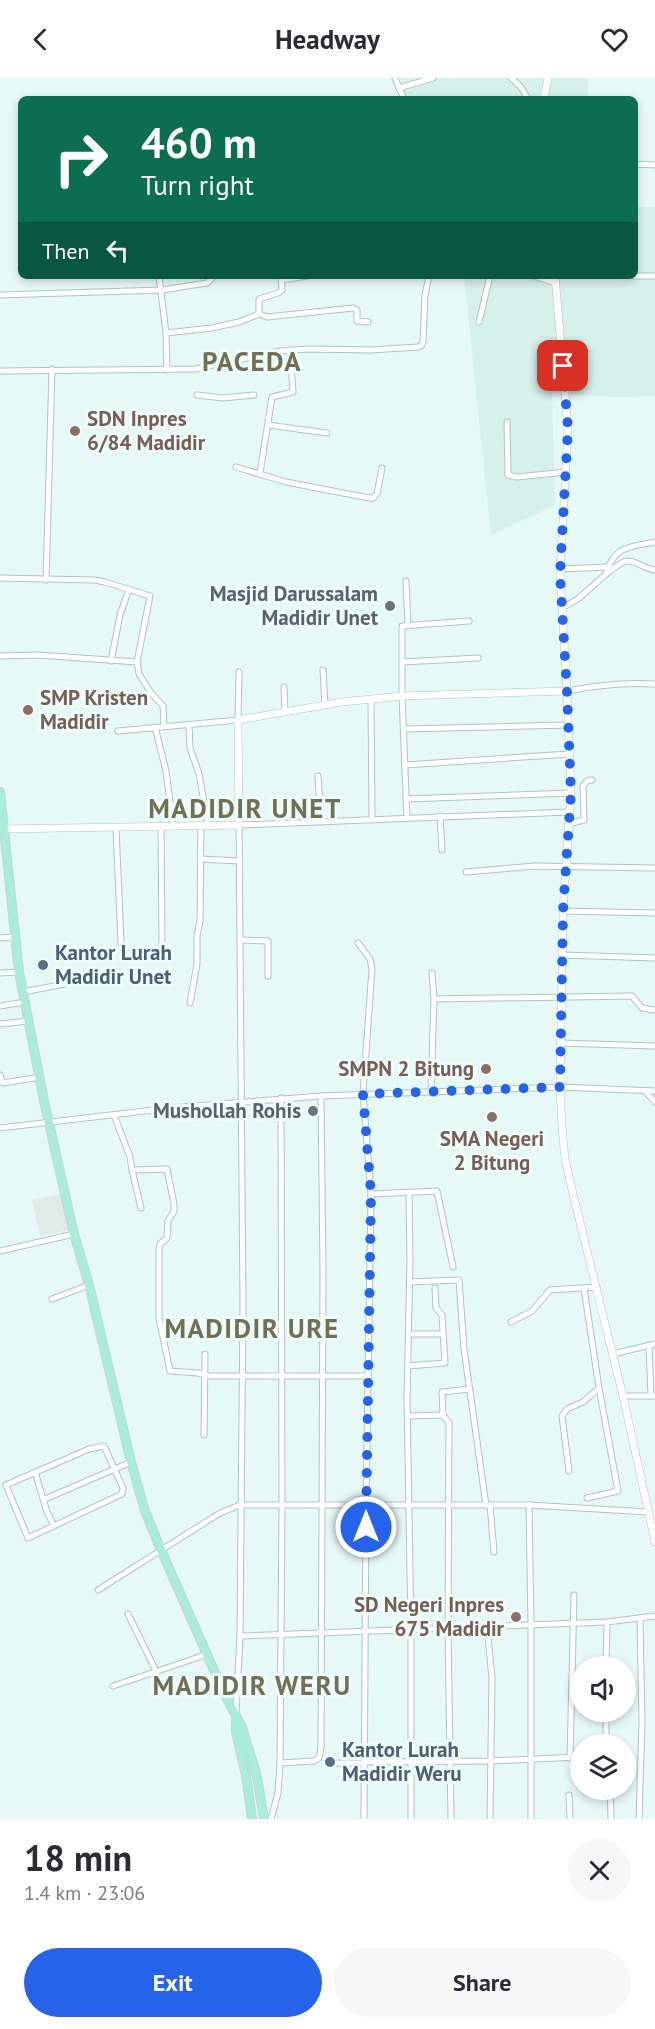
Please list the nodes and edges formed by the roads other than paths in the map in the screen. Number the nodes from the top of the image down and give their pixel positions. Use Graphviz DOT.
graph roads {
  1 [pos="395,78"];
  2 [pos="433,78"];
  3 [pos="511,78"];
  4 [pos="548,78"];
  5 [pos="399,88"];
  6 [pos="403,96"];
  7 [pos="526,96"];
  8 [pos="545,96"];
  9 [pos="638,164"];
  10 [pos="655,165"];
  11 [pos="638,276"];
  12 [pos="655,276"];
  13 [pos="160,279"];
  14 [pos="211,279"];
  15 [pos="282,279"];
  16 [pos="428,279"];
  17 [pos="489,279"];
  18 [pos="555,280"];
  19 [pos="162,290"];
  20 [pos="0,295"];
  21 [pos="259,314"];
  22 [pos="368,322"];
  23 [pos="479,322"];
  24 [pos="166,333"];
  25 [pos="290,350"];
  26 [pos="52,369"];
  27 [pos="0,370"];
  28 [pos="168,370"];
  29 [pos="197,395"];
  30 [pos="254,395"];
  31 [pos="507,422"];
  32 [pos="268,425"];
  33 [pos="327,433"];
  34 [pos="236,467"];
  35 [pos="382,468"];
  36 [pos="566,472"];
  37 [pos="260,473"];
  38 [pos="655,542"];
  39 [pos="608,567"];
  40 [pos="560,569"];
  41 [pos="655,570"];
  42 [pos="605,576"];
  43 [pos="0,578"];
  44 [pos="46,580"];
  45 [pos="406,581"];
  46 [pos="129,589"];
  47 [pos="561,608"];
  48 [pos="469,621"];
  49 [pos="408,626"];
  50 [pos="0,656"];
  51 [pos="478,657"];
  52 [pos="111,661"];
  53 [pos="137,662"];
  54 [pos="403,662"];
  55 [pos="323,670"];
  56 [pos="239,672"];
  57 [pos="655,684"];
  58 [pos="284,687"];
  59 [pos="567,692"];
  60 [pos="402,696"];
  61 [pos="371,699"];
  62 [pos="325,705"];
  63 [pos="285,712"];
  64 [pos="238,720"];
  65 [pos="189,725"];
  66 [pos="568,725"];
  67 [pos="164,726"];
  68 [pos="155,728"];
  69 [pos="405,729"];
  70 [pos="118,731"];
  71 [pos="569,754"];
  72 [pos="405,765"];
  73 [pos="318,776"];
  74 [pos="592,780"];
  75 [pos="0,792"];
  76 [pos="571,793"];
  77 [pos="406,799"];
  78 [pos="1,807"];
  79 [pos="569,812"];
  80 [pos="440,816"];
  81 [pos="407,818"];
  82 [pos="372,820"];
  83 [pos="321,822"];
  84 [pos="568,824"];
  85 [pos="205,825"];
  86 [pos="239,825"];
  87 [pos="173,826"];
  88 [pos="161,827"];
  89 [pos="116,828"];
  90 [pos="3,829"];
  91 [pos="442,850"];
  92 [pos="202,859"];
  93 [pos="239,861"];
  94 [pos="565,865"];
  95 [pos="655,868"];
  96 [pos="466,872"];
  97 [pos="563,911"];
  98 [pos="655,913"];
  99 [pos="0,938"];
  100 [pos="15,938"];
  101 [pos="240,940"];
  102 [pos="121,942"];
  103 [pos="358,943"];
  104 [pos="162,945"];
  105 [pos="562,955"];
  106 [pos="655,958"];
  107 [pos="20,972"];
  108 [pos="0,973"];
  109 [pos="432,973"];
  110 [pos="268,976"];
  111 [pos="70,983"];
  112 [pos="23,992"];
  113 [pos="561,997"];
  114 [pos="434,999"];
  115 [pos="25,1002"];
  116 [pos="190,1003"];
  117 [pos="0,1006"];
  118 [pos="655,1010"];
  119 [pos="28,1021"];
  120 [pos="0,1024"];
  121 [pos="561,1043"];
  122 [pos="655,1046"];
  123 [pos="0,1075"];
  124 [pos="40,1077"];
  125 [pos="560,1087"];
  126 [pos="645,1091"];
  127 [pos="655,1091"];
  128 [pos="431,1093"];
  129 [pos="363,1094"];
  130 [pos="321,1096"];
  131 [pos="281,1098"];
  132 [pos="240,1101"];
  133 [pos="655,1102"];
  134 [pos="114,1114"];
  135 [pos="49,1122"];
  136 [pos="0,1128"];
  137 [pos="132,1170"];
  138 [pos="409,1193"];
  139 [pos="371,1194"];
  140 [pos="141,1208"];
  141 [pos="74,1234"];
  142 [pos="0,1251"];
  143 [pos="453,1267"];
  144 [pos="410,1282"];
  145 [pos="88,1285"];
  146 [pos="597,1287"];
  147 [pos="435,1288"];
  148 [pos="584,1288"];
  149 [pos="52,1299"];
  150 [pos="511,1322"];
  151 [pos="409,1334"];
  152 [pos="443,1334"];
  153 [pos="652,1344"];
  154 [pos="205,1354"];
  155 [pos="612,1354"];
  156 [pos="408,1366"];
  157 [pos="203,1375"];
  158 [pos="242,1376"];
  159 [pos="282,1376"];
  160 [pos="322,1376"];
  161 [pos="368,1376"];
  162 [pos="599,1388"];
  163 [pos="470,1389"];
  164 [pos="623,1396"];
  165 [pos="653,1396"];
  166 [pos="443,1415"];
  167 [pos="408,1416"];
  168 [pos="204,1435"];
  169 [pos="131,1462"];
  170 [pos="114,1468"];
  171 [pos="569,1471"];
  172 [pos="35,1472"];
  173 [pos="586,1498"];
  174 [pos="45,1499"];
  175 [pos="240,1505"];
  176 [pos="282,1505"];
  177 [pos="321,1505"];
  178 [pos="408,1505"];
  179 [pos="449,1505"];
  180 [pos="488,1505"];
  181 [pos="529,1505"];
  182 [pos="366,1506"];
  183 [pos="648,1512"];
  184 [pos="54,1526"];
  185 [pos="655,1538"];
  186 [pos="161,1550"];
  187 [pos="494,1552"];
  188 [pos="98,1590"];
  189 [pos="574,1595"];
  190 [pos="129,1614"];
  191 [pos="655,1616"];
  192 [pos="640,1618"];
  193 [pos="606,1622"];
  194 [pos="573,1623"];
  195 [pos="531,1624"];
  196 [pos="487,1626"];
  197 [pos="448,1628"];
  198 [pos="411,1629"];
  199 [pos="366,1631"];
  200 [pos="321,1633"];
  201 [pos="281,1635"];
  202 [pos="240,1636"];
  203 [pos="208,1654"];
  204 [pos="606,1656"];
  205 [pos="156,1671"];
  206 [pos="113,1686"];
  207 [pos="236,1717"];
  208 [pos="571,1734"];
  209 [pos="570,1758"];
  210 [pos="530,1759"];
  211 [pos="450,1761"];
  212 [pos="490,1761"];
  213 [pos="365,1762"];
  214 [pos="411,1762"];
  215 [pos="280,1763"];
  216 [pos="337,1763"];
  217 [pos="569,1796"];
  218 [pos="610,1800"];
  219 [pos="610,1818"];
  220 [pos="252,1819"];
  221 [pos="264,1819"];
  222 [pos="271,1819"];
  223 [pos="364,1819"];
  224 [pos="411,1819"];
  225 [pos="451,1819"];
  226 [pos="490,1819"];
  227 [pos="531,1819"];
  228 [pos="570,1819"];
  229 [pos="639,1819"];
  1 -- 5 [label="street"];
  2 -- 5 [label="street"];
  3 -- 7 [label="street"];
  4 -- 8 [label="street"];
  5 -- 6 [label="street"];
  9 -- 10 [label="street"];
  11 -- 12 [label="street"];
  13 -- 19 [label="street"];
  14 -- 19 [label="street"];
  15 -- 21 [label="street"];
  16 -- 25 [label="street"];
  17 -- 23 [label="street"];
  18 -- 36 [label="street"];
  19 -- 20 [label="street"];
  19 -- 24 [label="street"];
  21 -- 22 [label="street"];
  21 -- 24 [label="street"];
  24 -- 28 [label="street"];
  25 -- 28 [label="street"];
  25 -- 32 [label="street"];
  26 -- 27 [label="street"];
  26 -- 28 [label="street"];
  26 -- 44 [label="street"];
  29 -- 30 [label="street"];
  31 -- 36 [label="street"];
  32 -- 33 [label="street"];
  32 -- 37 [label="street"];
  34 -- 37 [label="street"];
  35 -- 37 [label="street"];
  36 -- 40 [label="street"];
  38 -- 39 [label="street"];
  39 -- 40 [label="street"];
  39 -- 42 [label="street"];
  40 -- 47 [label="street"];
  41 -- 42 [label="street"];
  42 -- 47 [label="street"];
  43 -- 44 [label="street"];
  44 -- 46 [label="street"];
  45 -- 49 [label="street"];
  46 -- 52 [label="street"];
  46 -- 53 [label="street"];
  47 -- 59 [label="street"];
  48 -- 49 [label="street"];
  49 -- 54 [label="street"];
  50 -- 52 [label="street"];
  51 -- 54 [label="street"];
  52 -- 53 [label="street"];
  53 -- 67 [label="street"];
  54 -- 60 [label="street"];
  55 -- 62 [label="street"];
  56 -- 64 [label="street"];
  57 -- 59 [label="street"];
  58 -- 63 [label="street"];
  59 -- 60 [label="street"];
  59 -- 66 [label="street"];
  60 -- 61 [label="street"];
  60 -- 69 [label="street"];
  61 -- 62 [label="street"];
  61 -- 82 [label="street"];
  62 -- 63 [label="street"];
  63 -- 64 [label="street"];
  64 -- 65 [label="street"];
  64 -- 86 [label="street"];
  65 -- 67 [label="street"];
  65 -- 85 [label="street"];
  66 -- 69 [label="street"];
  66 -- 71 [label="street"];
  67 -- 68 [label="street"];
  68 -- 70 [label="street"];
  68 -- 87 [label="street"];
  69 -- 72 [label="street"];
  71 -- 72 [label="street"];
  71 -- 76 [label="street"];
  72 -- 77 [label="street"];
  73 -- 83 [label="street"];
  74 -- 84 [label="street"];
  75 -- 78 [label="highway"];
  76 -- 77 [label="street"];
  76 -- 79 [label="street"];
  77 -- 81 [label="street"];
  78 -- 90 [label="highway"];
  79 -- 80 [label="street"];
  79 -- 84 [label="street"];
  80 -- 81 [label="street"];
  80 -- 91 [label="street"];
  81 -- 82 [label="street"];
  82 -- 83 [label="street"];
  83 -- 86 [label="street"];
  84 -- 94 [label="street"];
  85 -- 86 [label="street"];
  85 -- 87 [label="street"];
  85 -- 92 [label="street"];
  86 -- 93 [label="street"];
  87 -- 88 [label="street"];
  88 -- 89 [label="street"];
  88 -- 104 [label="street"];
  89 -- 90 [label="street"];
  89 -- 102 [label="street"];
  90 -- 100 [label="highway"];
  92 -- 93 [label="street"];
  92 -- 116 [label="street"];
  93 -- 101 [label="street"];
  94 -- 95 [label="street"];
  94 -- 96 [label="street"];
  94 -- 97 [label="street"];
  97 -- 98 [label="street"];
  97 -- 105 [label="street"];
  99 -- 100 [label="street"];
  100 -- 107 [label="highway"];
  101 -- 110 [label="street"];
  101 -- 132 [label="street"];
  103 -- 129 [label="street"];
  105 -- 106 [label="street"];
  105 -- 113 [label="street"];
  107 -- 108 [label="street"];
  107 -- 112 [label="highway"];
  109 -- 114 [label="street"];
  111 -- 112 [label="street"];
  112 -- 115 [label="highway"];
  113 -- 114 [label="street"];
  113 -- 118 [label="street"];
  113 -- 121 [label="street"];
  114 -- 128 [label="street"];
  115 -- 117 [label="street"];
  115 -- 119 [label="highway"];
  119 -- 120 [label="street"];
  119 -- 124 [label="highway"];
  121 -- 122 [label="street"];
  121 -- 125 [label="street"];
  123 -- 124 [label="street"];
  124 -- 135 [label="highway"];
  125 -- 126 [label="street"];
  125 -- 128 [label="street"];
  125 -- 146 [label="street"];
  126 -- 127 [label="street"];
  126 -- 133 [label="street"];
  128 -- 129 [label="street"];
  129 -- 130 [label="street"];
  129 -- 139 [label="street"];
  130 -- 131 [label="street"];
  130 -- 160 [label="street"];
  131 -- 132 [label="street"];
  131 -- 159 [label="street"];
  132 -- 134 [label="street"];
  132 -- 158 [label="street"];
  134 -- 135 [label="street"];
  134 -- 137 [label="street"];
  135 -- 136 [label="street"];
  135 -- 141 [label="highway"];
  137 -- 140 [label="street"];
  137 -- 157 [label="street"];
  138 -- 139 [label="street"];
  138 -- 143 [label="street"];
  138 -- 144 [label="street"];
  139 -- 161 [label="street"];
  141 -- 142 [label="street"];
  141 -- 145 [label="highway"];
  144 -- 151 [label="street"];
  144 -- 163 [label="street"];
  145 -- 149 [label="street"];
  145 -- 169 [label="highway"];
  146 -- 148 [label="street"];
  146 -- 155 [label="street"];
  147 -- 152 [label="street"];
  148 -- 150 [label="street"];
  148 -- 162 [label="street"];
  151 -- 152 [label="street"];
  151 -- 156 [label="street"];
  152 -- 156 [label="street"];
  153 -- 155 [label="street"];
  153 -- 165 [label="street"];
  154 -- 157 [label="street"];
  155 -- 164 [label="street"];
  156 -- 167 [label="street"];
  157 -- 158 [label="street"];
  157 -- 168 [label="street"];
  158 -- 159 [label="street"];
  158 -- 175 [label="street"];
  159 -- 160 [label="street"];
  159 -- 176 [label="street"];
  160 -- 161 [label="street"];
  160 -- 177 [label="street"];
  161 -- 182 [label="street"];
  162 -- 171 [label="street"];
  162 -- 173 [label="street"];
  163 -- 166 [label="street"];
  163 -- 180 [label="street"];
  164 -- 165 [label="street"];
  164 -- 183 [label="street"];
  166 -- 167 [label="street"];
  166 -- 179 [label="street"];
  167 -- 178 [label="street"];
  169 -- 170 [label="street"];
  169 -- 186 [label="highway"];
  170 -- 172 [label="street"];
  170 -- 174 [label="street"];
  170 -- 184 [label="street"];
  172 -- 174 [label="street"];
  172 -- 184 [label="street"];
  174 -- 184 [label="street"];
  175 -- 176 [label="street"];
  175 -- 186 [label="street"];
  175 -- 202 [label="street"];
  176 -- 177 [label="street"];
  176 -- 201 [label="street"];
  177 -- 182 [label="street"];
  177 -- 200 [label="street"];
  178 -- 179 [label="street"];
  178 -- 182 [label="street"];
  178 -- 198 [label="street"];
  179 -- 180 [label="street"];
  179 -- 197 [label="street"];
  180 -- 181 [label="street"];
  180 -- 187 [label="street"];
  181 -- 183 [label="street"];
  181 -- 195 [label="street"];
  182 -- 199 [label="street"];
  183 -- 185 [label="street"];
  186 -- 188 [label="street"];
  186 -- 203 [label="highway"];
  189 -- 194 [label="street"];
  190 -- 205 [label="street"];
  191 -- 192 [label="street"];
  192 -- 193 [label="street"];
  192 -- 229 [label="street"];
  193 -- 194 [label="street"];
  193 -- 204 [label="street"];
  194 -- 195 [label="street"];
  194 -- 208 [label="street"];
  195 -- 196 [label="street"];
  195 -- 210 [label="street"];
  196 -- 197 [label="street"];
  196 -- 212 [label="street"];
  197 -- 198 [label="street"];
  197 -- 211 [label="street"];
  198 -- 199 [label="street"];
  198 -- 214 [label="street"];
  199 -- 200 [label="street"];
  199 -- 213 [label="street"];
  200 -- 201 [label="street"];
  200 -- 215 [label="street"];
  201 -- 202 [label="street"];
  201 -- 215 [label="street"];
  202 -- 207 [label="street"];
  203 -- 205 [label="street"];
  203 -- 207 [label="highway"];
  205 -- 206 [label="street"];
  207 -- 220 [label="highway"];
  207 -- 221 [label="highway"];
  209 -- 210 [label="street"];
  210 -- 212 [label="street"];
  210 -- 227 [label="street"];
  211 -- 212 [label="street"];
  211 -- 214 [label="street"];
  211 -- 225 [label="street"];
  212 -- 226 [label="street"];
  213 -- 214 [label="street"];
  213 -- 216 [label="street"];
  213 -- 223 [label="street"];
  214 -- 224 [label="street"];
  215 -- 222 [label="street"];
  217 -- 228 [label="street"];
  218 -- 219 [label="street"];
}
